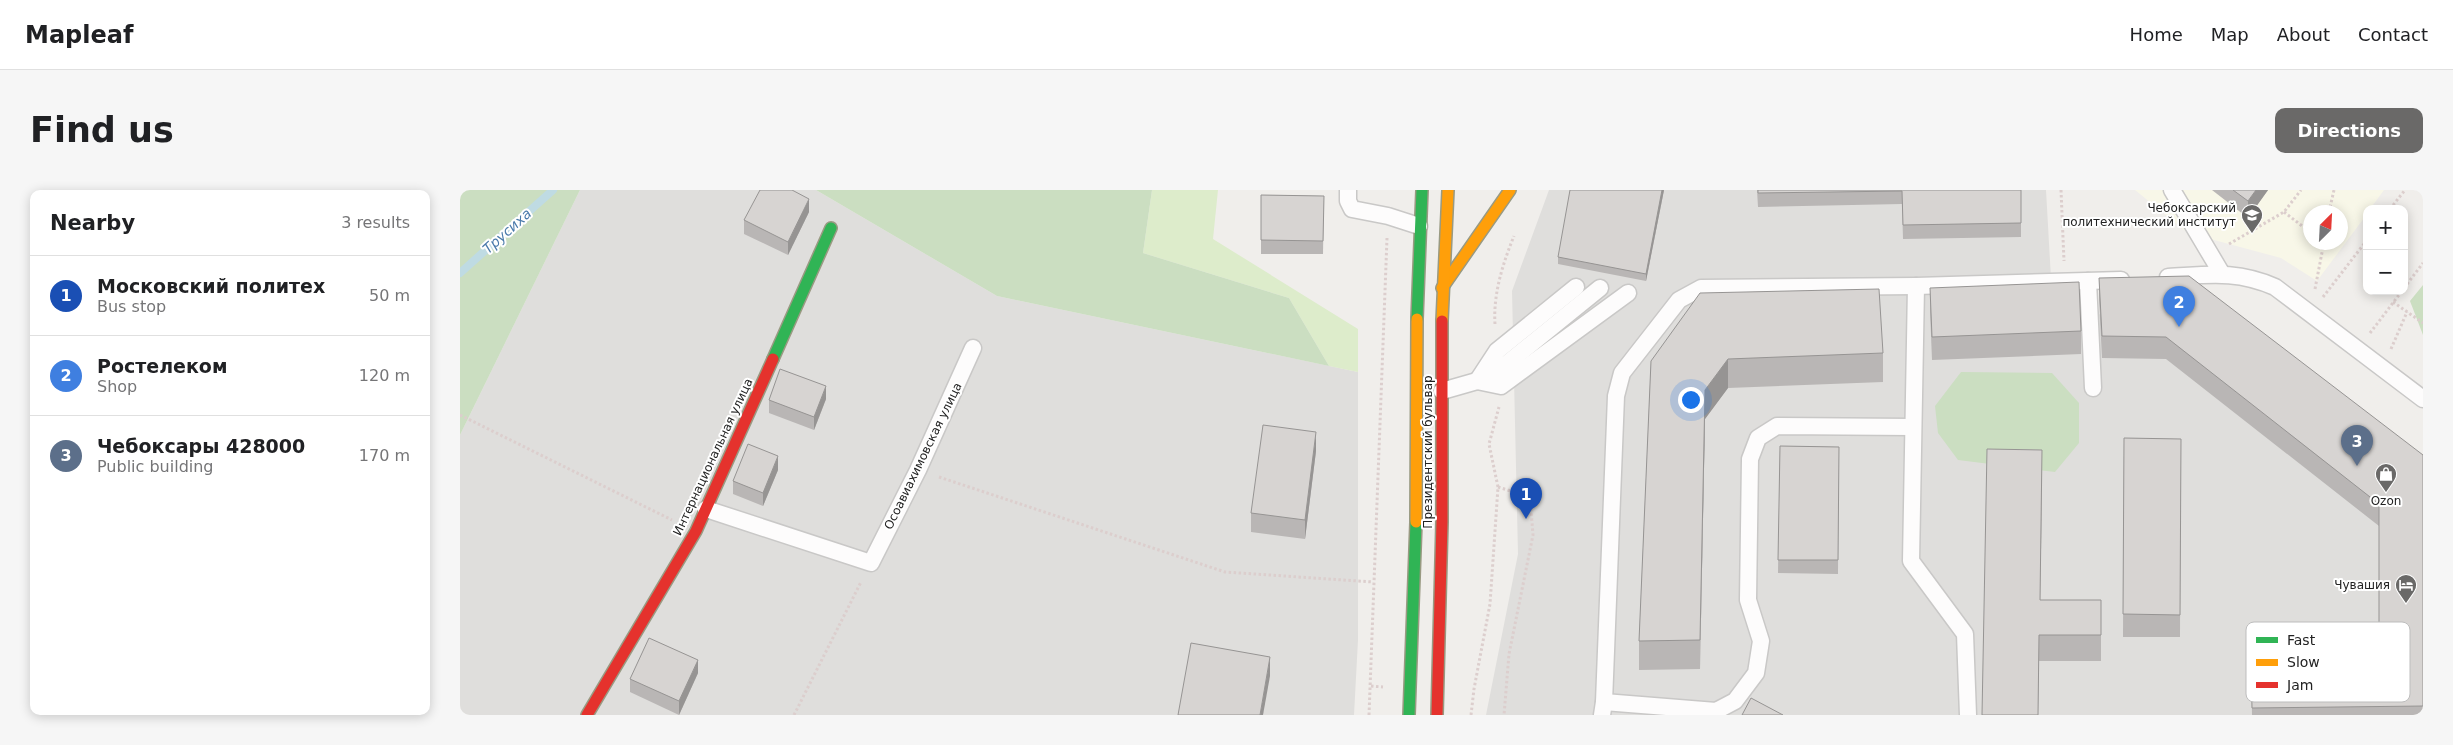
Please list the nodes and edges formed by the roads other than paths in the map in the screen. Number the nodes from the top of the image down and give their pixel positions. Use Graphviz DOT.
graph roads {
  1 [pos="1348,190"];
  2 [pos="1422,190"];
  3 [pos="1448,190"];
  4 [pos="1510,190"];
  5 [pos="2172,190"];
  6 [pos="1419,226"];
  7 [pos="831,228"];
  8 [pos="2222,274"];
  9 [pos="2155,278"];
  10 [pos="2136,279"];
  11 [pos="2088,281"];
  12 [pos="1576,286"];
  13 [pos="1916,286"];
  14 [pos="1442,288"];
  15 [pos="1600,288"];
  16 [pos="1628,293"];
  17 [pos="973,348"];
  18 [pos="1477,382"];
  19 [pos="2094,388"];
  20 [pos="1442,391"];
  21 [pos="2423,399"];
  22 [pos="1912,427"];
  23 [pos="706,509"];
  24 [pos="1603,708"];
  25 [pos="587,715"];
  26 [pos="1409,715"];
  27 [pos="1437,715"];
  28 [pos="1968,715"];
  1 -- 6 [label="lane"];
  2 -- 6 [label="main road, Президентский бульвар"];
  3 -- 14 [label="main road, Президентский бульвар"];
  4 -- 14 [label="main road"];
  5 -- 8 [label="lane"];
  6 -- 26 [label="main road, Президентский бульвар"];
  7 -- 23 [label="main road, Интернациональная улица"];
  8 -- 9 [label="lane"];
  8 -- 21 [label="lane"];
  10 -- 11 [label="lane"];
  11 -- 13 [label="lane"];
  11 -- 19 [label="lane"];
  12 -- 18 [label="lane"];
  13 -- 22 [label="lane"];
  13 -- 24 [label="lane"];
  14 -- 20 [label="main road, Президентский бульвар"];
  15 -- 18 [label="lane"];
  16 -- 18 [label="lane"];
  17 -- 23 [label="lane, Осоавиахимовская улица"];
  18 -- 20 [label="lane"];
  20 -- 27 [label="main road, Президентский бульвар"];
  22 -- 24 [label="lane"];
  22 -- 28 [label="lane"];
  23 -- 25 [label="main road, Интернациональная улица"];
}
